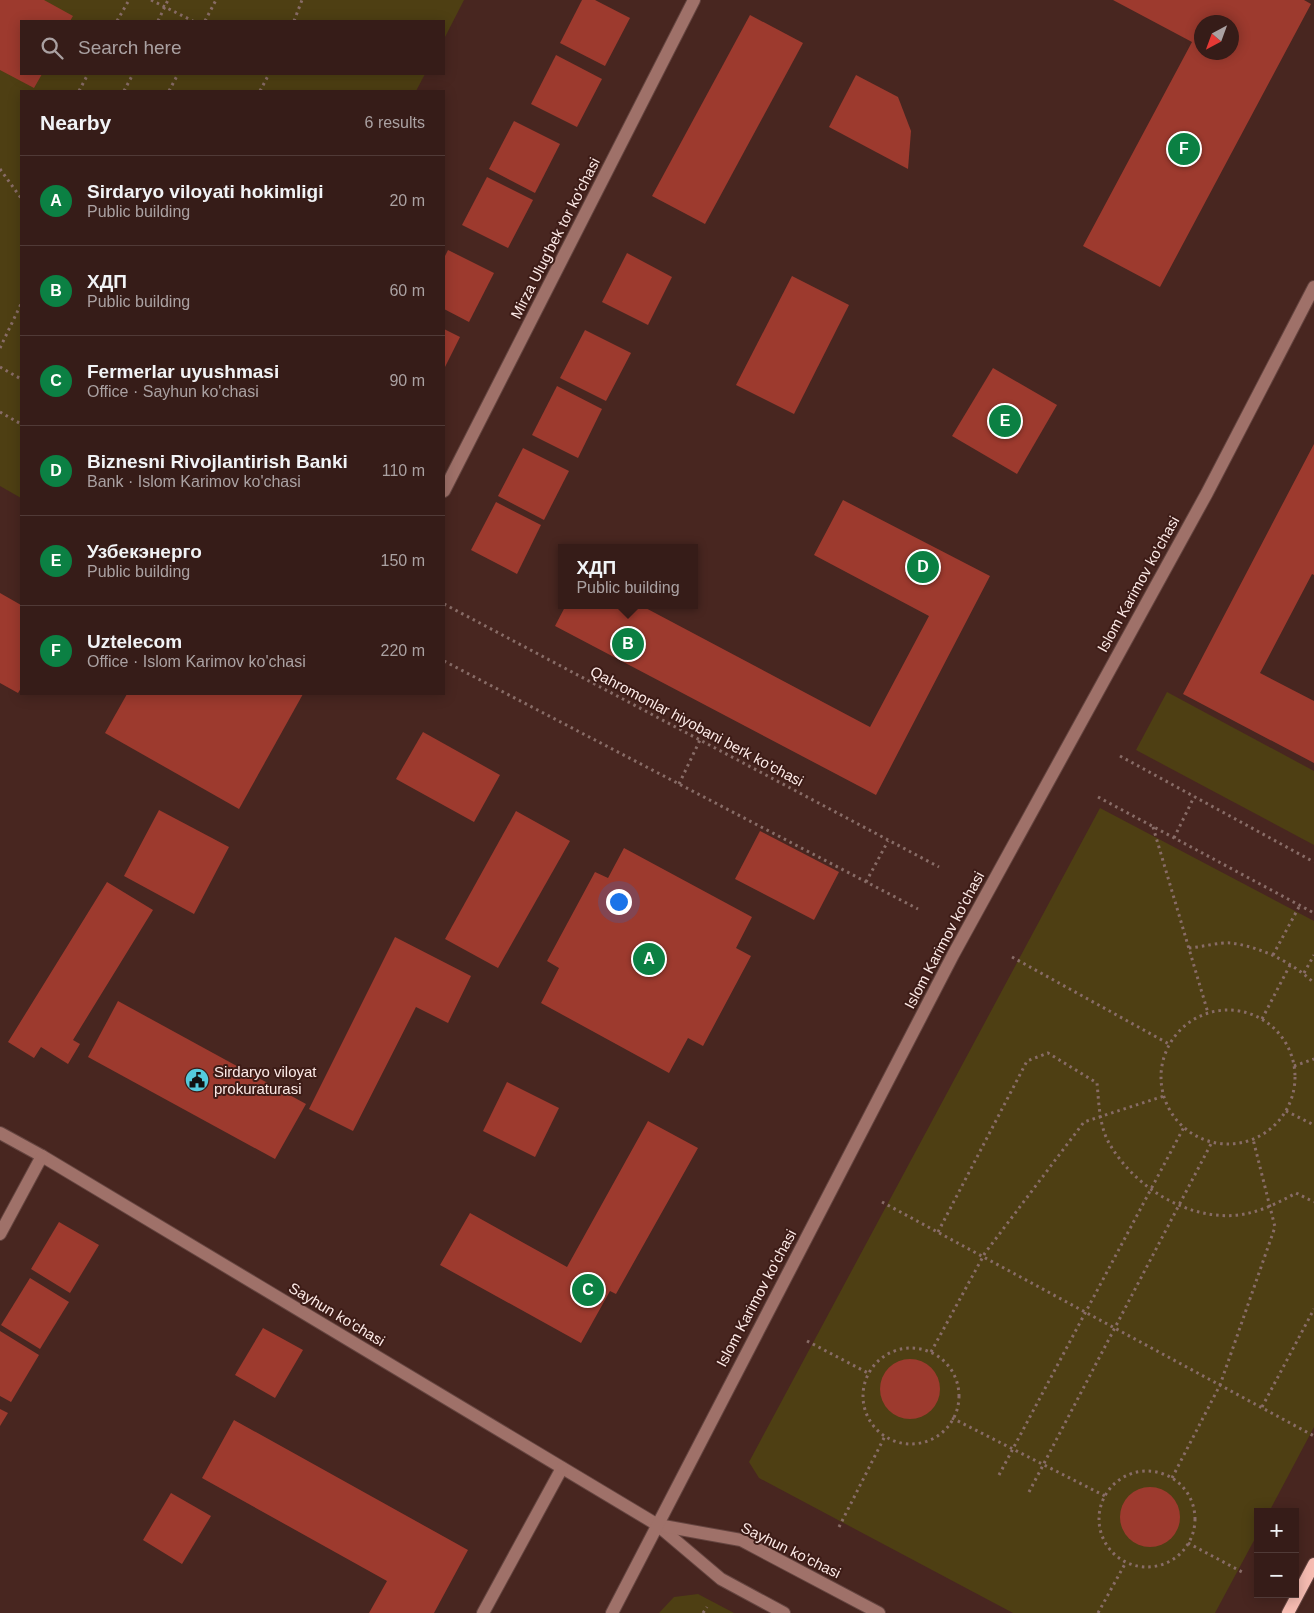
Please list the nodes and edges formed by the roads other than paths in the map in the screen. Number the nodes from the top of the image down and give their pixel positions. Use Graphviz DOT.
graph roads {
  1 [pos="694,0"];
  2 [pos="1314,287"];
  3 [pos="445,489"];
  4 [pos="0,1133"];
  5 [pos="42,1156"];
  6 [pos="0,1234"];
  7 [pos="562,1468"];
  8 [pos="656,1524"];
  9 [pos="1314,1564"];
  10 [pos="483,1613"];
  11 [pos="612,1613"];
  12 [pos="784,1613"];
  13 [pos="879,1613"];
  14 [pos="1288,1613"];
  1 -- 3 [label="street, Mirza Ulug'bek tor ko'chasi"];
  2 -- 8 [label="street, Islom Karimov ko'chasi"];
  4 -- 5 [label="street, Sayhun ko'chasi"];
  5 -- 6 [label="street"];
  5 -- 7 [label="street, Sayhun ko'chasi"];
  7 -- 8 [label="street, Sayhun ko'chasi"];
  7 -- 10 [label="street"];
  8 -- 11 [label="street, Islom Karimov ko'chasi"];
  8 -- 12 [label="street, Sayhun ko'chasi"];
  8 -- 13 [label="street, Sayhun ko'chasi"];
  9 -- 14 [label="main road"];
}
